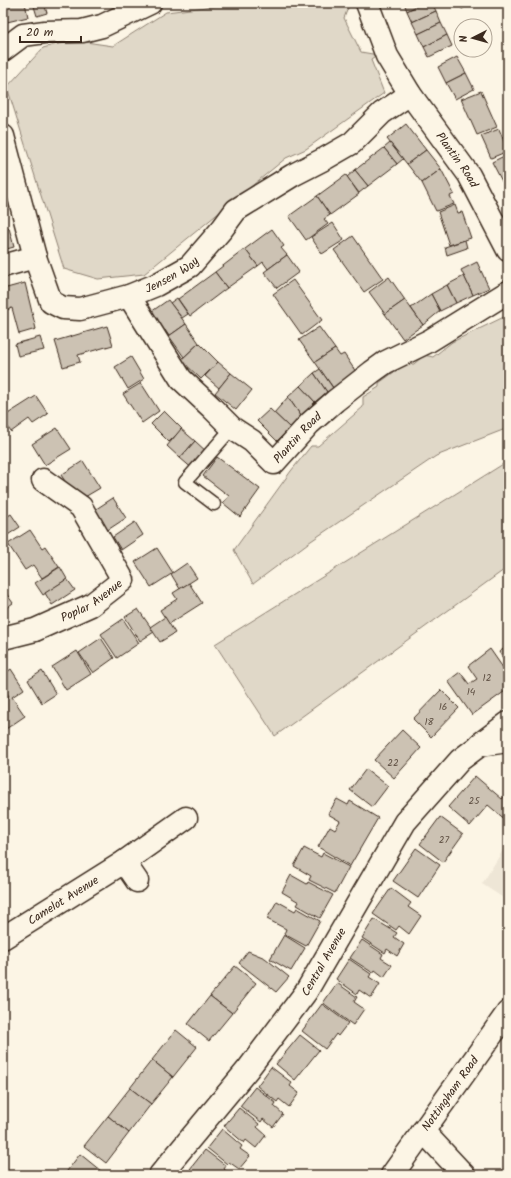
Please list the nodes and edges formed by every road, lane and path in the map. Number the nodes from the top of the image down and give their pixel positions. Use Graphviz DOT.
graph roads {
  1 [pos="150,3"];
  2 [pos="367,3"];
  3 [pos="3,50"];
  4 [pos="410,94"];
  5 [pos="3,136"];
  6 [pos="508,250"];
  7 [pos="35,257"];
  8 [pos="3,266"];
  9 [pos="508,292"];
  10 [pos="129,296"];
  11 [pos="232,428"];
  12 [pos="43,480"];
  13 [pos="214,504"];
  14 [pos="3,638"];
  15 [pos="508,723"];
  16 [pos="508,741"];
  17 [pos="480,744"];
  18 [pos="186,818"];
  19 [pos="124,862"];
  20 [pos="137,881"];
  21 [pos="3,938"];
  22 [pos="508,1012"];
  23 [pos="423,1132"];
  24 [pos="160,1175"];
  25 [pos="392,1175"];
  26 [pos="464,1175"];
  1 -- 3 [label="street"];
  2 -- 4 [label="street, Plantin Road"];
  4 -- 6 [label="street, Plantin Road"];
  4 -- 10 [label="street, Jensen Way"];
  5 -- 7 [label="street, Jensen Way"];
  7 -- 8 [label="street"];
  7 -- 10 [label="street, Jensen Way"];
  9 -- 11 [label="street, Plantin Road"];
  10 -- 11 [label="street, Plantin Road"];
  11 -- 13 [label="lane"];
  12 -- 14 [label="street, Poplar Avenue"];
  15 -- 17 [label="street, Central Avenue"];
  16 -- 17 [label="street"];
  17 -- 24 [label="street, Central Avenue"];
  18 -- 19 [label="street, Camelot Avenue"];
  19 -- 20 [label="street"];
  19 -- 21 [label="street, Camelot Avenue"];
  22 -- 23 [label="street, Nottingham Road"];
  23 -- 25 [label="street, Nottingham Road"];
  23 -- 26 [label="street"];
}
